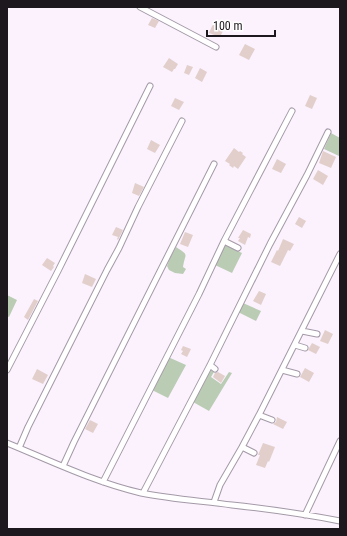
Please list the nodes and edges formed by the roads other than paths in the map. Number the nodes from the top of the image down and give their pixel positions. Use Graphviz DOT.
graph roads {
  1 [pos="140,7"];
  2 [pos="216,47"];
  3 [pos="150,86"];
  4 [pos="292,111"];
  5 [pos="182,121"];
  6 [pos="328,132"];
  7 [pos="214,164"];
  8 [pos="224,240"];
  9 [pos="238,248"];
  10 [pos="340,254"];
  11 [pos="302,331"];
  12 [pos="317,334"];
  13 [pos="295,345"];
  14 [pos="305,348"];
  15 [pos="210,365"];
  16 [pos="215,369"];
  17 [pos="7,370"];
  18 [pos="282,370"];
  19 [pos="297,374"];
  20 [pos="259,415"];
  21 [pos="272,420"];
  22 [pos="340,441"];
  23 [pos="7,443"];
  24 [pos="242,447"];
  25 [pos="19,448"];
  26 [pos="254,453"];
  27 [pos="63,466"];
  28 [pos="103,482"];
  29 [pos="143,493"];
  30 [pos="214,502"];
  31 [pos="305,515"];
  32 [pos="340,521"];
  1 -- 2 [label="street"];
  3 -- 17 [label="street"];
  4 -- 8 [label="street"];
  5 -- 25 [label="street"];
  6 -- 15 [label="street"];
  7 -- 27 [label="street"];
  8 -- 9 [label="street"];
  8 -- 28 [label="street"];
  10 -- 11 [label="street"];
  11 -- 12 [label="street"];
  11 -- 13 [label="street"];
  13 -- 14 [label="street"];
  13 -- 18 [label="street"];
  15 -- 16 [label="street"];
  15 -- 29 [label="street"];
  18 -- 19 [label="street"];
  18 -- 20 [label="street"];
  20 -- 21 [label="street"];
  20 -- 24 [label="street"];
  22 -- 31 [label="street"];
  23 -- 25 [label="street"];
  24 -- 26 [label="street"];
  24 -- 30 [label="street"];
  25 -- 27 [label="street"];
  27 -- 28 [label="street"];
  28 -- 29 [label="street"];
  29 -- 30 [label="street"];
  30 -- 31 [label="street"];
  31 -- 32 [label="street"];
}
